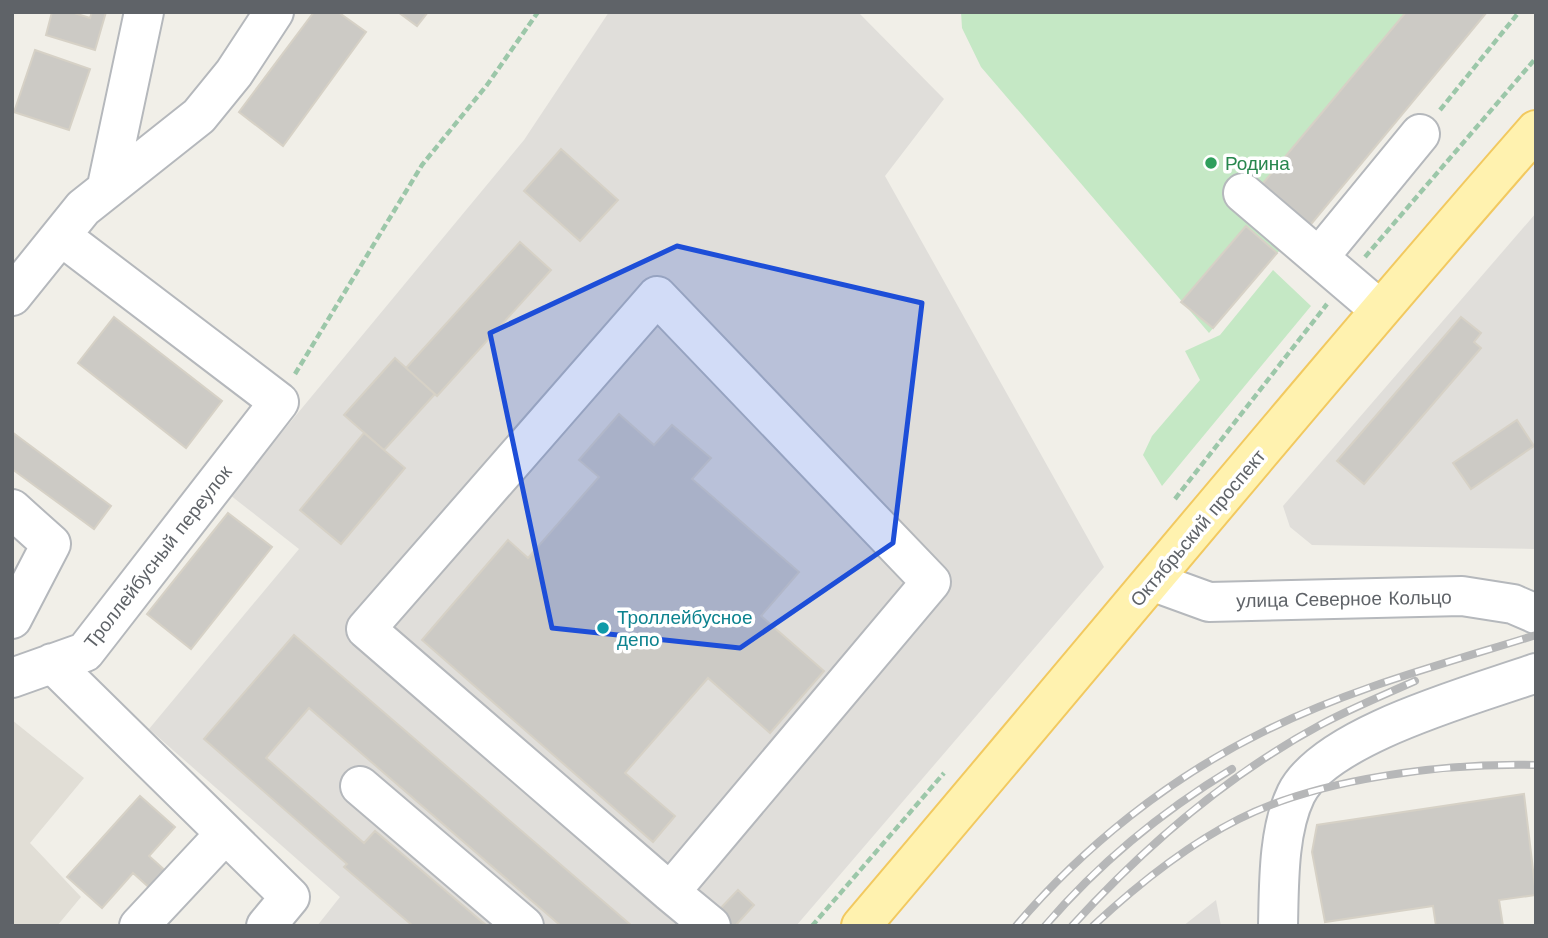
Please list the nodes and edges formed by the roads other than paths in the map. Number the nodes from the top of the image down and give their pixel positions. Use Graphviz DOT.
graph roads {
  1 [pos="144,12"];
  2 [pos="274,12"];
  3 [pos="1536,130"];
  4 [pos="1420,134"];
  5 [pos="107,186"];
  6 [pos="1243,193"];
  7 [pos="61,236"];
  8 [pos="1332,269"];
  9 [pos="12,296"];
  10 [pos="1379,309"];
  11 [pos="12,509"];
  12 [pos="1154,582"];
  13 [pos="1536,614"];
  14 [pos="12,619"];
  15 [pos="52,663"];
  16 [pos="1536,673"];
  17 [pos="12,678"];
  18 [pos="360,786"];
  19 [pos="225,834"];
  20 [pos="670,892"];
  21 [pos="139,926"];
  22 [pos="267,926"];
  23 [pos="524,926"];
  24 [pos="711,926"];
  25 [pos="861,926"];
  26 [pos="1278,926"];
  1 -- 5 [label="street"];
  2 -- 5 [label="street"];
  3 -- 10 [label="main road, Октябрьский проспект"];
  4 -- 8 [label="street"];
  5 -- 7 [label="street"];
  6 -- 8 [label="street"];
  7 -- 9 [label="street"];
  7 -- 15 [label="street, Троллейбусный переулок"];
  8 -- 10 [label="street"];
  10 -- 12 [label="main road, Октябрьский проспект"];
  11 -- 14 [label="street"];
  12 -- 13 [label="street, улица Северное Кольцо"];
  12 -- 25 [label="main road, Октябрьский проспект"];
  15 -- 17 [label="street, Троллейбусный переулок"];
  15 -- 19 [label="street"];
  16 -- 26 [label="street"];
  18 -- 23 [label="street"];
  19 -- 21 [label="street"];
  19 -- 22 [label="street"];
  20 -- 20 [label="street"];
  20 -- 24 [label="street"];
}
